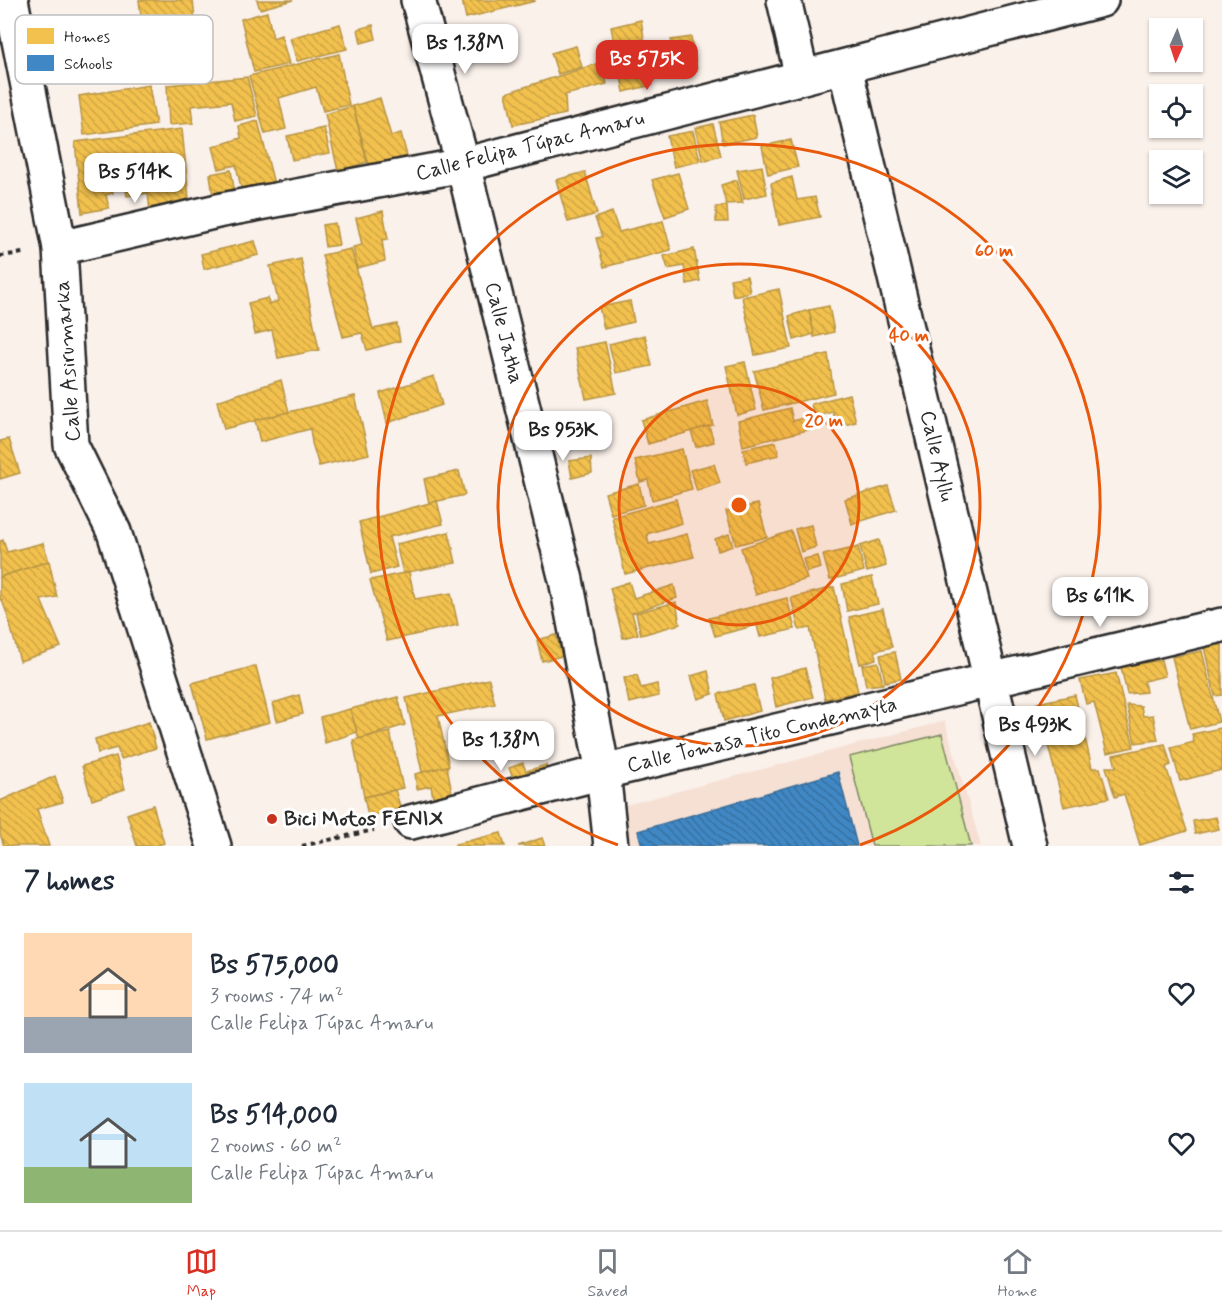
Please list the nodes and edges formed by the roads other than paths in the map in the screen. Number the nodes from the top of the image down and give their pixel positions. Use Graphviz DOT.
graph roads {
  1 [pos="11,0"];
  2 [pos="418,0"];
  3 [pos="784,0"];
  4 [pos="1101,0"];
  5 [pos="15,20"];
  6 [pos="844,67"];
  7 [pos="802,77"];
  8 [pos="28,84"];
  9 [pos="463,165"];
  10 [pos="60,248"];
  11 [pos="1222,625"];
  12 [pos="990,681"];
  13 [pos="603,772"];
  14 [pos="411,822"];
  15 [pos="214,846"];
  16 [pos="611,846"];
  17 [pos="1030,846"];
  1 -- 5 [label="street, Calle Asirumarka"];
  2 -- 9 [label="street, Calle Jatha"];
  3 -- 7 [label="street"];
  4 -- 6 [label="street, Calle Felipa Túpac Amaru"];
  6 -- 7 [label="street, Calle Felipa Túpac Amaru"];
  6 -- 12 [label="street, Calle Ayllu"];
  7 -- 9 [label="street, Calle Felipa Túpac Amaru"];
  8 -- 10 [label="street, Calle Asirumarka"];
  9 -- 10 [label="street, Calle Felipa Túpac Amaru"];
  9 -- 13 [label="street, Calle Jatha"];
  10 -- 15 [label="street, Calle Asirumarka"];
  11 -- 12 [label="street, Calle Tomasa Tito Condemayta"];
  12 -- 13 [label="street, Calle Tomasa Tito Condemayta"];
  12 -- 17 [label="street, Calle Ayllu"];
  13 -- 14 [label="street, Calle Tomasa Tito Condemayta"];
  13 -- 16 [label="street, Calle Jatha"];
}
